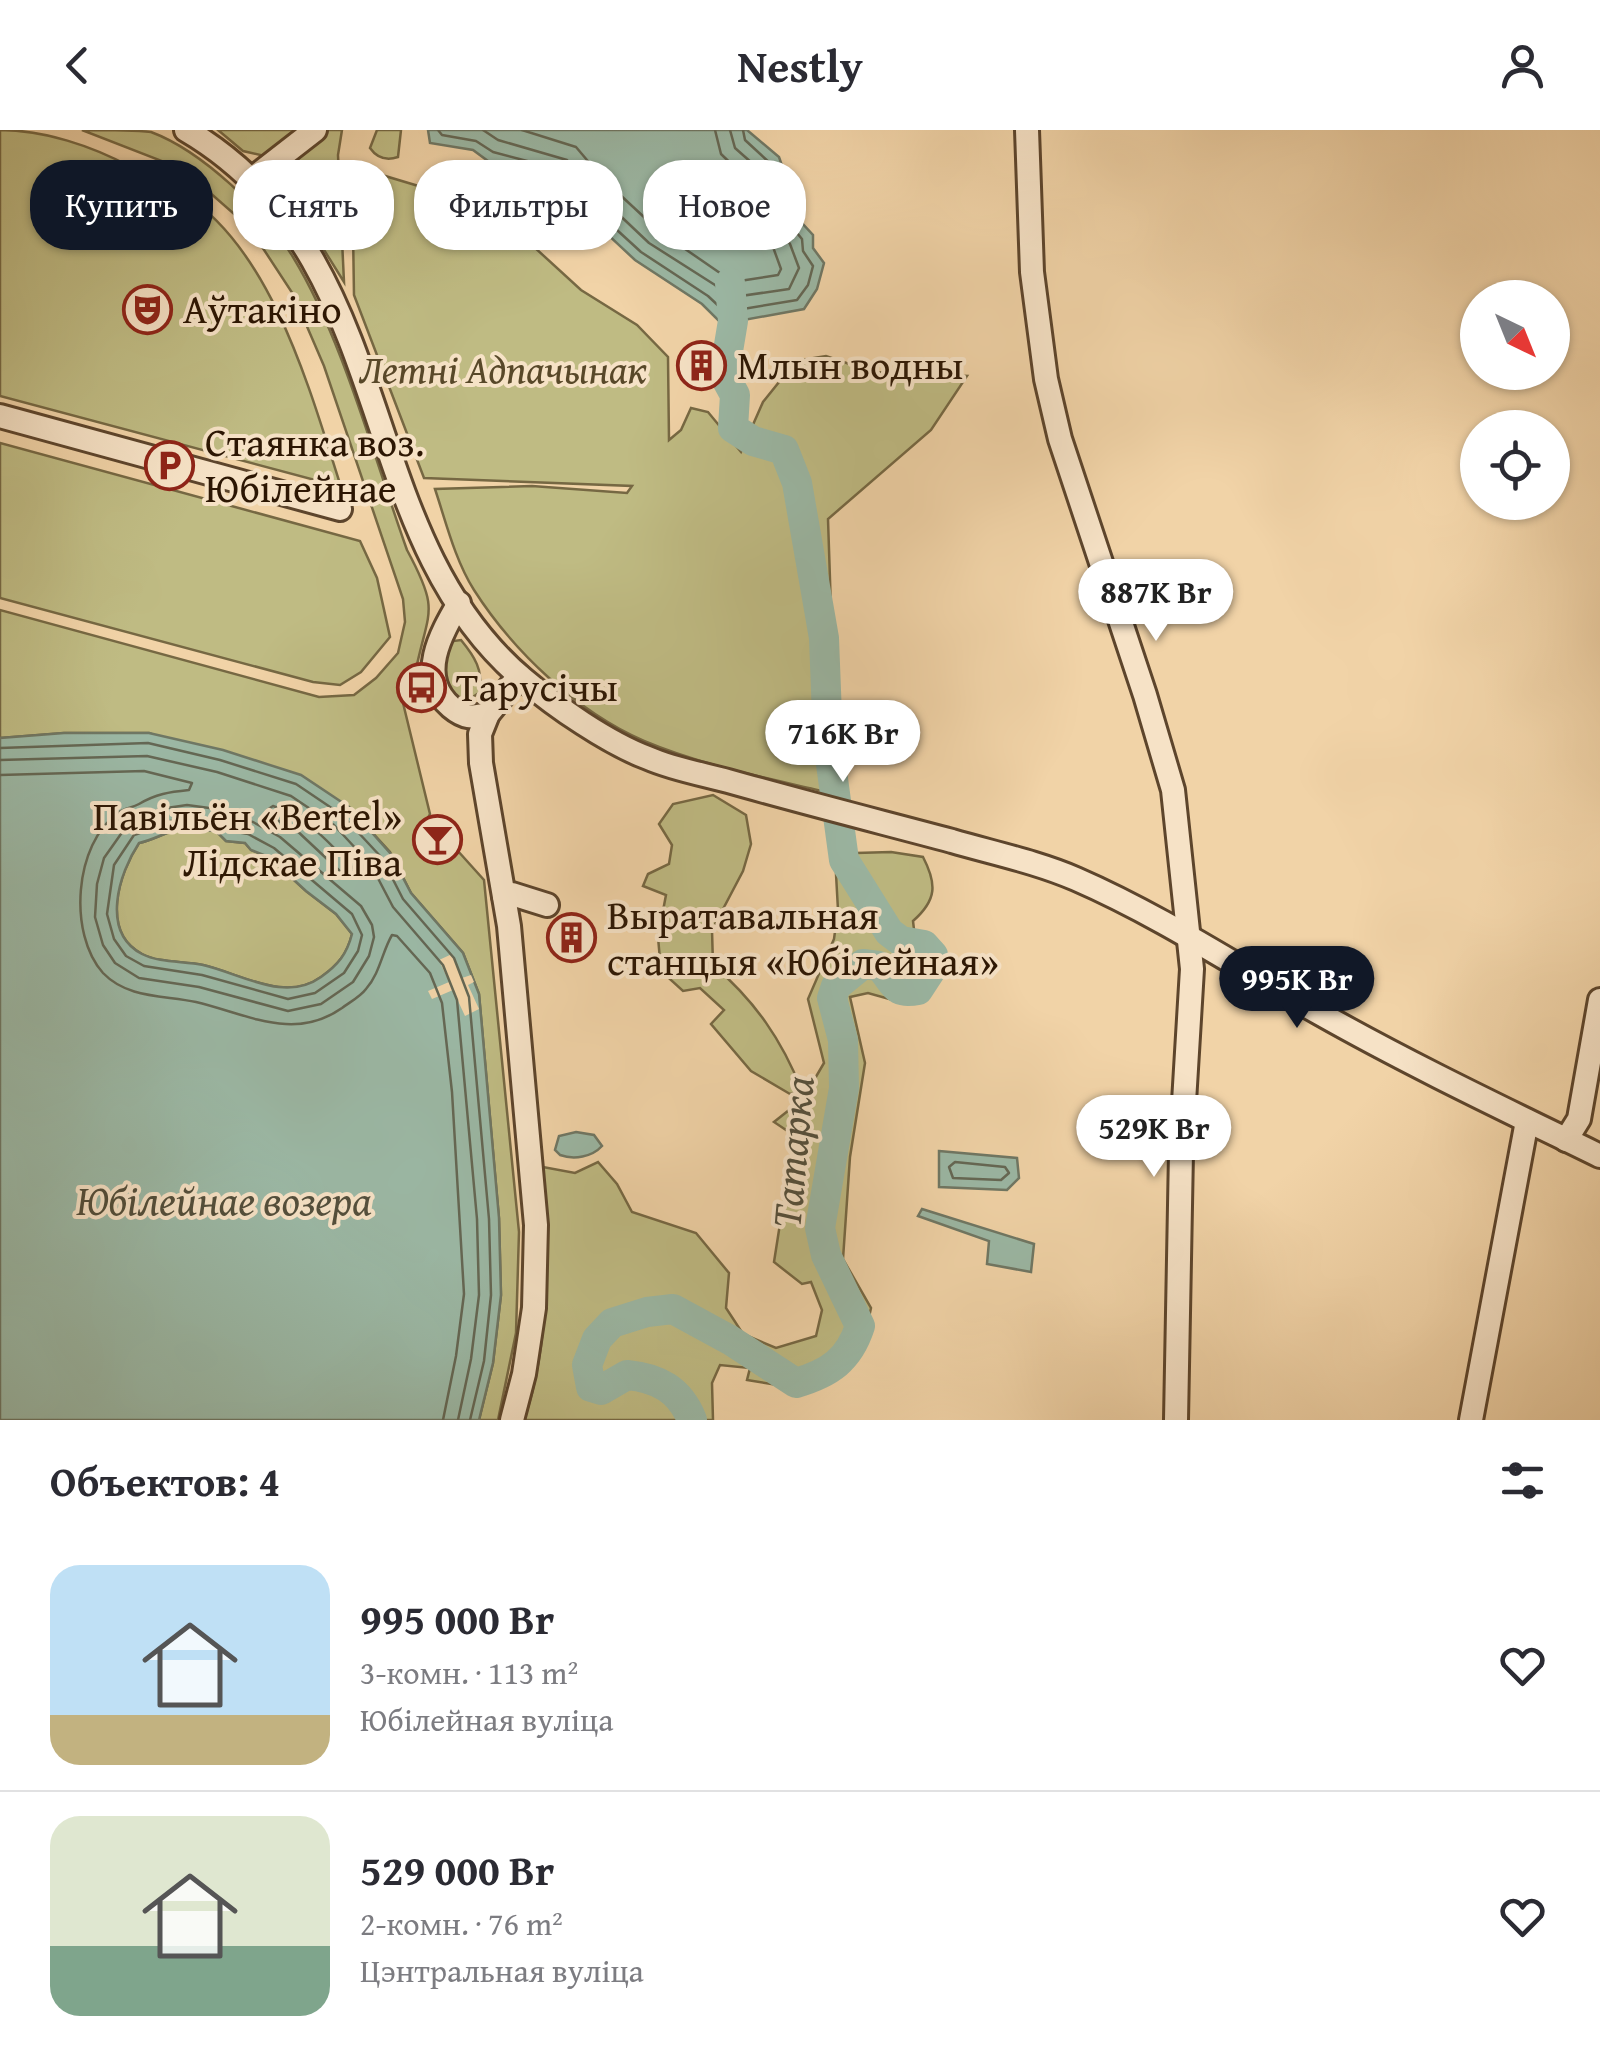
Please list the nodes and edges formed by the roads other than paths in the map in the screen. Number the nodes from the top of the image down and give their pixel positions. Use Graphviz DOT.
graph roads {
  1 [pos="186,130"];
  2 [pos="316,130"];
  3 [pos="1027,130"];
  4 [pos="277,160"];
  5 [pos="233,163"];
  6 [pos="309,250"];
  7 [pos="0,416"];
  8 [pos="340,509"];
  9 [pos="459,603"];
  10 [pos="518,676"];
  11 [pos="488,714"];
  12 [pos="504,896"];
  13 [pos="547,905"];
  14 [pos="1186,937"];
  15 [pos="1600,1000"];
  16 [pos="1527,1121"];
  17 [pos="1566,1140"];
  18 [pos="1600,1156"];
  19 [pos="512,1420"];
  20 [pos="1176,1420"];
  21 [pos="1472,1420"];
  1 -- 5 [label="street"];
  2 -- 4 [label="street"];
  3 -- 14 [label="street"];
  6 -- 9 [label="street"];
  7 -- 8 [label="street"];
  9 -- 10 [label="street"];
  9 -- 11 [label="street"];
  10 -- 11 [label="street"];
  10 -- 14 [label="street"];
  11 -- 12 [label="street"];
  12 -- 13 [label="street"];
  12 -- 19 [label="street"];
  14 -- 16 [label="street"];
  14 -- 20 [label="street"];
  15 -- 17 [label="street"];
  16 -- 17 [label="street"];
  16 -- 21 [label="street"];
  17 -- 18 [label="street"];
}
